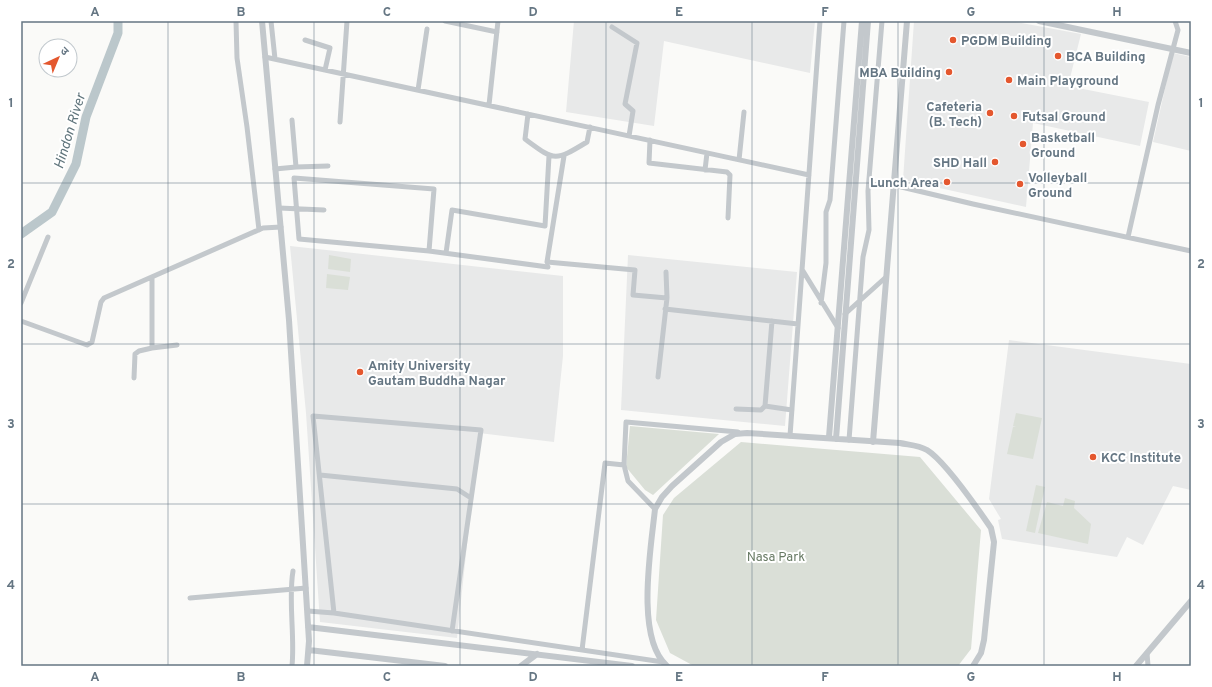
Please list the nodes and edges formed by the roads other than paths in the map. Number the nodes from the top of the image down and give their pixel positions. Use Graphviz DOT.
graph roads {
  1 [pos="236,21"];
  2 [pos="262,21"];
  3 [pos="271,21"];
  4 [pos="347,21"];
  5 [pos="445,21"];
  6 [pos="498,21"];
  7 [pos="820,21"];
  8 [pos="844,21"];
  9 [pos="862,21"];
  10 [pos="868,21"];
  11 [pos="882,21"];
  12 [pos="907,21"];
  13 [pos="1039,21"];
  14 [pos="1176,21"];
  15 [pos="612,27"];
  16 [pos="427,29"];
  17 [pos="496,32"];
  18 [pos="305,40"];
  19 [pos="1172,49"];
  20 [pos="1191,53"];
  21 [pos="265,57"];
  22 [pos="276,59"];
  23 [pos="324,70"];
  24 [pos="344,74"];
  25 [pos="418,90"];
  26 [pos="489,105"];
  27 [pos="744,112"];
  28 [pos="528,114"];
  29 [pos="292,120"];
  30 [pos="340,122"];
  31 [pos="590,128"];
  32 [pos="628,136"];
  33 [pos="650,140"];
  34 [pos="707,153"];
  35 [pos="549,156"];
  36 [pos="564,156"];
  37 [pos="739,160"];
  38 [pos="328,166"];
  39 [pos="296,167"];
  40 [pos="275,169"];
  41 [pos="705,170"];
  42 [pos="809,175"];
  43 [pos="893,185"];
  44 [pos="279,208"];
  45 [pos="296,209"];
  46 [pos="324,210"];
  47 [pos="728,218"];
  48 [pos="281,227"];
  49 [pos="259,230"];
  50 [pos="48,237"];
  51 [pos="1128,237"];
  52 [pos="429,251"];
  53 [pos="1191,251"];
  54 [pos="446,254"];
  55 [pos="548,267"];
  56 [pos="802,270"];
  57 [pos="666,272"];
  58 [pos="152,278"];
  59 [pos="886,278"];
  60 [pos="667,298"];
  61 [pos="860,300"];
  62 [pos="21,303"];
  63 [pos="821,303"];
  64 [pos="665,309"];
  65 [pos="845,314"];
  66 [pos="21,321"];
  67 [pos="772,321"];
  68 [pos="798,324"];
  69 [pos="838,328"];
  70 [pos="177,345"];
  71 [pos="152,348"];
  72 [pos="658,377"];
  73 [pos="134,378"];
  74 [pos="766,406"];
  75 [pos="736,409"];
  76 [pos="792,410"];
  77 [pos="747,433"];
  78 [pos="790,436"];
  79 [pos="829,437"];
  80 [pos="836,439"];
  81 [pos="849,440"];
  82 [pos="873,442"];
  83 [pos="624,465"];
  84 [pos="320,475"];
  85 [pos="471,498"];
  86 [pos="655,509"];
  87 [pos="293,571"];
  88 [pos="291,588"];
  89 [pos="306,588"];
  90 [pos="190,598"];
  91 [pos="1191,601"];
  92 [pos="308,611"];
  93 [pos="334,613"];
  94 [pos="308,627"];
  95 [pos="452,631"];
  96 [pos="308,650"];
  97 [pos="582,650"];
  98 [pos="1147,653"];
  99 [pos="536,654"];
  100 [pos="665,664"];
  101 [pos="292,666"];
  102 [pos="307,666"];
  103 [pos="310,666"];
  104 [pos="445,666"];
  105 [pos="521,666"];
  106 [pos="632,666"];
  107 [pos="973,666"];
  108 [pos="1136,666"];
  109 [pos="1148,666"];
  1 -- 49 [label="street"];
  2 -- 21 [label="street"];
  3 -- 22 [label="street"];
  4 -- 24 [label="street"];
  5 -- 17 [label="street"];
  6 -- 17 [label="street"];
  7 -- 42 [label="street"];
  8 -- 63 [label="street"];
  9 -- 69 [label="street"];
  10 -- 65 [label="street"];
  11 -- 61 [label="street"];
  12 -- 43 [label="street"];
  13 -- 19 [label="street"];
  14 -- 19 [label="street"];
  15 -- 32 [label="street"];
  16 -- 25 [label="street"];
  17 -- 26 [label="street"];
  18 -- 23 [label="street"];
  19 -- 20 [label="street"];
  19 -- 51 [label="street"];
  21 -- 22 [label="street"];
  21 -- 40 [label="street"];
  22 -- 23 [label="street"];
  23 -- 24 [label="street"];
  24 -- 25 [label="street"];
  24 -- 30 [label="street"];
  25 -- 26 [label="street"];
  26 -- 28 [label="street"];
  27 -- 37 [label="street"];
  28 -- 31 [label="street"];
  28 -- 35 [label="street"];
  29 -- 39 [label="street"];
  31 -- 32 [label="street"];
  31 -- 36 [label="street"];
  32 -- 33 [label="street"];
  33 -- 34 [label="street"];
  33 -- 41 [label="street"];
  34 -- 37 [label="street"];
  34 -- 41 [label="street"];
  35 -- 36 [label="street"];
  35 -- 54 [label="street"];
  36 -- 60 [label="street"];
  37 -- 42 [label="street"];
  38 -- 39 [label="street"];
  39 -- 40 [label="street"];
  40 -- 44 [label="street"];
  41 -- 47 [label="street"];
  42 -- 56 [label="street"];
  43 -- 51 [label="street"];
  43 -- 59 [label="street"];
  44 -- 45 [label="street"];
  44 -- 48 [label="street"];
  45 -- 46 [label="street"];
  45 -- 52 [label="street"];
  45 -- 52 [label="street"];
  48 -- 49 [label="street"];
  48 -- 89 [label="street"];
  49 -- 58 [label="street"];
  50 -- 62 [label="street"];
  51 -- 53 [label="street"];
  52 -- 54 [label="street"];
  54 -- 55 [label="street"];
  56 -- 63 [label="street"];
  56 -- 68 [label="street"];
  57 -- 60 [label="street"];
  58 -- 66 [label="street"];
  58 -- 71 [label="street"];
  59 -- 61 [label="street"];
  59 -- 82 [label="street"];
  60 -- 64 [label="street"];
  61 -- 65 [label="street"];
  61 -- 81 [label="street"];
  63 -- 69 [label="street"];
  64 -- 67 [label="street"];
  64 -- 72 [label="street"];
  65 -- 80 [label="street"];
  67 -- 68 [label="street"];
  67 -- 74 [label="street"];
  68 -- 76 [label="street"];
  69 -- 79 [label="street"];
  70 -- 71 [label="street"];
  71 -- 73 [label="street"];
  74 -- 75 [label="street"];
  74 -- 76 [label="street"];
  76 -- 78 [label="street"];
  77 -- 78 [label="street"];
  77 -- 83 [label="street"];
  77 -- 86 [label="street"];
  78 -- 79 [label="street"];
  79 -- 80 [label="street"];
  80 -- 81 [label="street"];
  81 -- 82 [label="street"];
  82 -- 107 [label="street"];
  83 -- 86 [label="street"];
  83 -- 97 [label="street"];
  84 -- 85 [label="street"];
  84 -- 85 [label="street"];
  84 -- 93 [label="street"];
  85 -- 95 [label="street"];
  86 -- 100 [label="street"];
  87 -- 88 [label="street"];
  88 -- 89 [label="street"];
  88 -- 90 [label="street"];
  88 -- 101 [label="street"];
  89 -- 92 [label="street"];
  91 -- 98 [label="street"];
  92 -- 93 [label="street"];
  92 -- 94 [label="street"];
  93 -- 95 [label="street"];
  94 -- 96 [label="street"];
  94 -- 99 [label="street"];
  95 -- 97 [label="street"];
  96 -- 102 [label="street"];
  96 -- 104 [label="street"];
  97 -- 100 [label="street"];
  98 -- 108 [label="street"];
  98 -- 109 [label="street"];
  99 -- 105 [label="street"];
  99 -- 106 [label="street"];
  102 -- 103 [label="street"];
}
